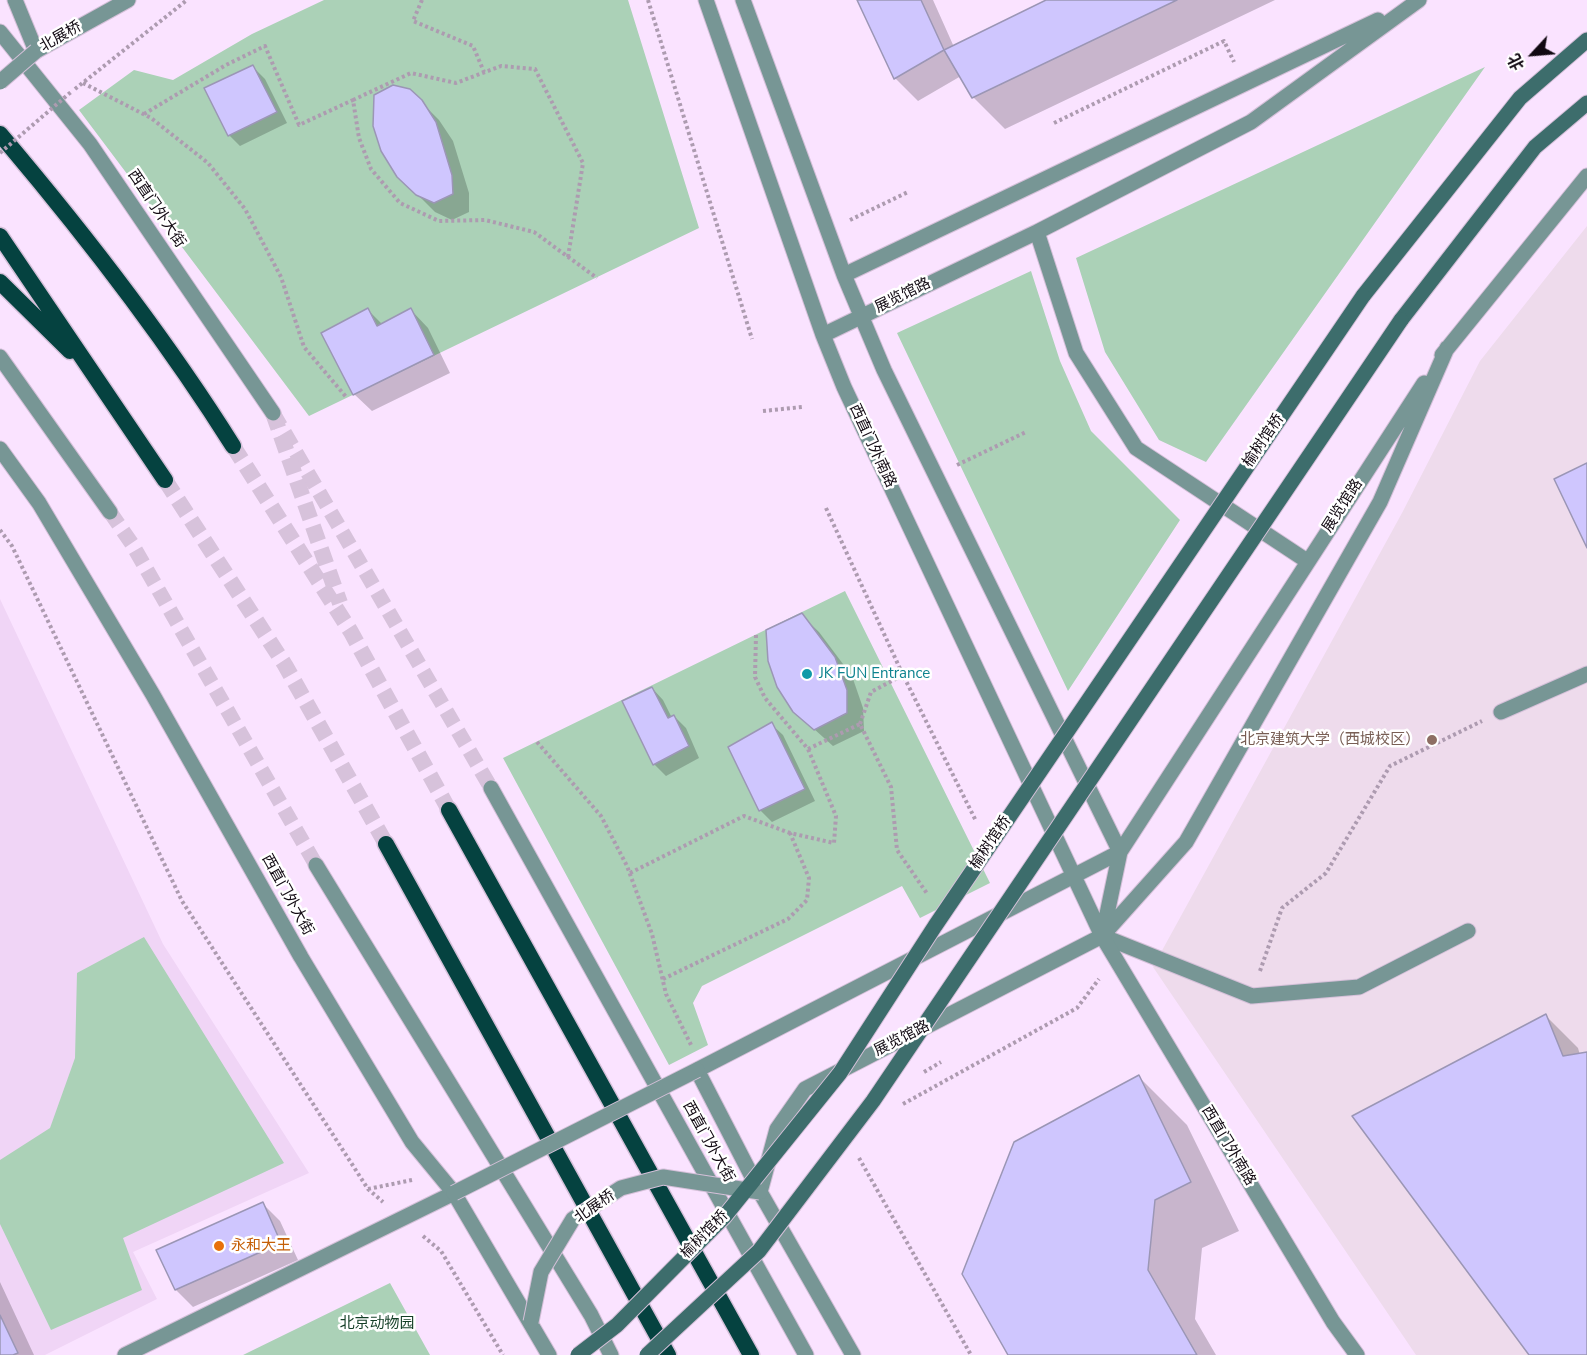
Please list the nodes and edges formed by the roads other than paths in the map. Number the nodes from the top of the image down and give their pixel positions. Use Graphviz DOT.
graph roads {
  1 [pos="15,0"];
  2 [pos="128,0"];
  3 [pos="705,0"];
  4 [pos="743,0"];
  5 [pos="1412,2"];
  6 [pos="0,32"];
  7 [pos="1587,40"];
  8 [pos="36,51"];
  9 [pos="0,82"];
  10 [pos="1587,104"];
  11 [pos="0,134"];
  12 [pos="1587,176"];
  13 [pos="1037,232"];
  14 [pos="0,236"];
  15 [pos="844,275"];
  16 [pos="0,282"];
  17 [pos="861,317"];
  18 [pos="823,335"];
  19 [pos="1447,348"];
  20 [pos="0,357"];
  21 [pos="98,380"];
  22 [pos="273,413"];
  23 [pos="233,446"];
  24 [pos="0,449"];
  25 [pos="165,480"];
  26 [pos="110,512"];
  27 [pos="1307,561"];
  28 [pos="1587,674"];
  29 [pos="1501,712"];
  30 [pos="492,788"];
  31 [pos="449,810"];
  32 [pos="386,844"];
  33 [pos="1120,852"];
  34 [pos="316,865"];
  35 [pos="1074,877"];
  36 [pos="1468,931"];
  37 [pos="1102,936"];
  38 [pos="697,1070"];
  39 [pos="760,1192"];
  40 [pos="454,1193"];
  41 [pos="531,1322"];
  42 [pos="125,1355"];
  43 [pos="549,1355"];
  44 [pos="578,1355"];
  45 [pos="611,1355"];
  46 [pos="647,1355"];
  47 [pos="668,1355"];
  48 [pos="751,1355"];
  49 [pos="806,1355"];
  50 [pos="852,1355"];
  51 [pos="1357,1355"];
  1 -- 8 [label="street"];
  2 -- 8 [label="street, 北展桥"];
  3 -- 18 [label="street, 西直门外南路"];
  4 -- 15 [label="street"];
  5 -- 13 [label="street, 展览馆路"];
  5 -- 15 [label="street, 展览馆路"];
  6 -- 22 [label="street, 西直门外大街"];
  7 -- 44 [label="main road, 榆树馆桥, bridge"];
  8 -- 9 [label="street, 北展桥, bridge"];
  10 -- 46 [label="main road, bridge"];
  11 -- 23 [label="highway"];
  12 -- 19 [label="street, 展览馆路"];
  13 -- 17 [label="street, 展览馆路"];
  13 -- 27 [label="street"];
  14 -- 21 [label="highway"];
  15 -- 17 [label="street"];
  16 -- 21 [label="highway"];
  17 -- 18 [label="street, 展览馆路"];
  17 -- 33 [label="street"];
  18 -- 35 [label="street, 西直门外南路"];
  19 -- 27 [label="street, 展览馆路"];
  19 -- 37 [label="street"];
  20 -- 26 [label="street"];
  21 -- 25 [label="highway"];
  24 -- 40 [label="street, 西直门外大街"];
  27 -- 33 [label="street, 展览馆路"];
  28 -- 29 [label="street"];
  30 -- 49 [label="street, 西直门外大街"];
  31 -- 48 [label="highway"];
  32 -- 47 [label="highway"];
  33 -- 35 [label="street"];
  33 -- 37 [label="street"];
  34 -- 45 [label="street"];
  35 -- 37 [label="street, 西直门外南路"];
  35 -- 38 [label="street"];
  36 -- 37 [label="street"];
  37 -- 39 [label="street, 展览馆路"];
  37 -- 51 [label="street, 西直门外南路"];
  38 -- 39 [label="street"];
  38 -- 40 [label="street, bridge"];
  39 -- 41 [label="street, 北展桥, bridge"];
  39 -- 50 [label="street"];
  40 -- 41 [label="street, 西直门外大街"];
  40 -- 42 [label="street"];
  41 -- 43 [label="street, 西直门外大街"];
}
